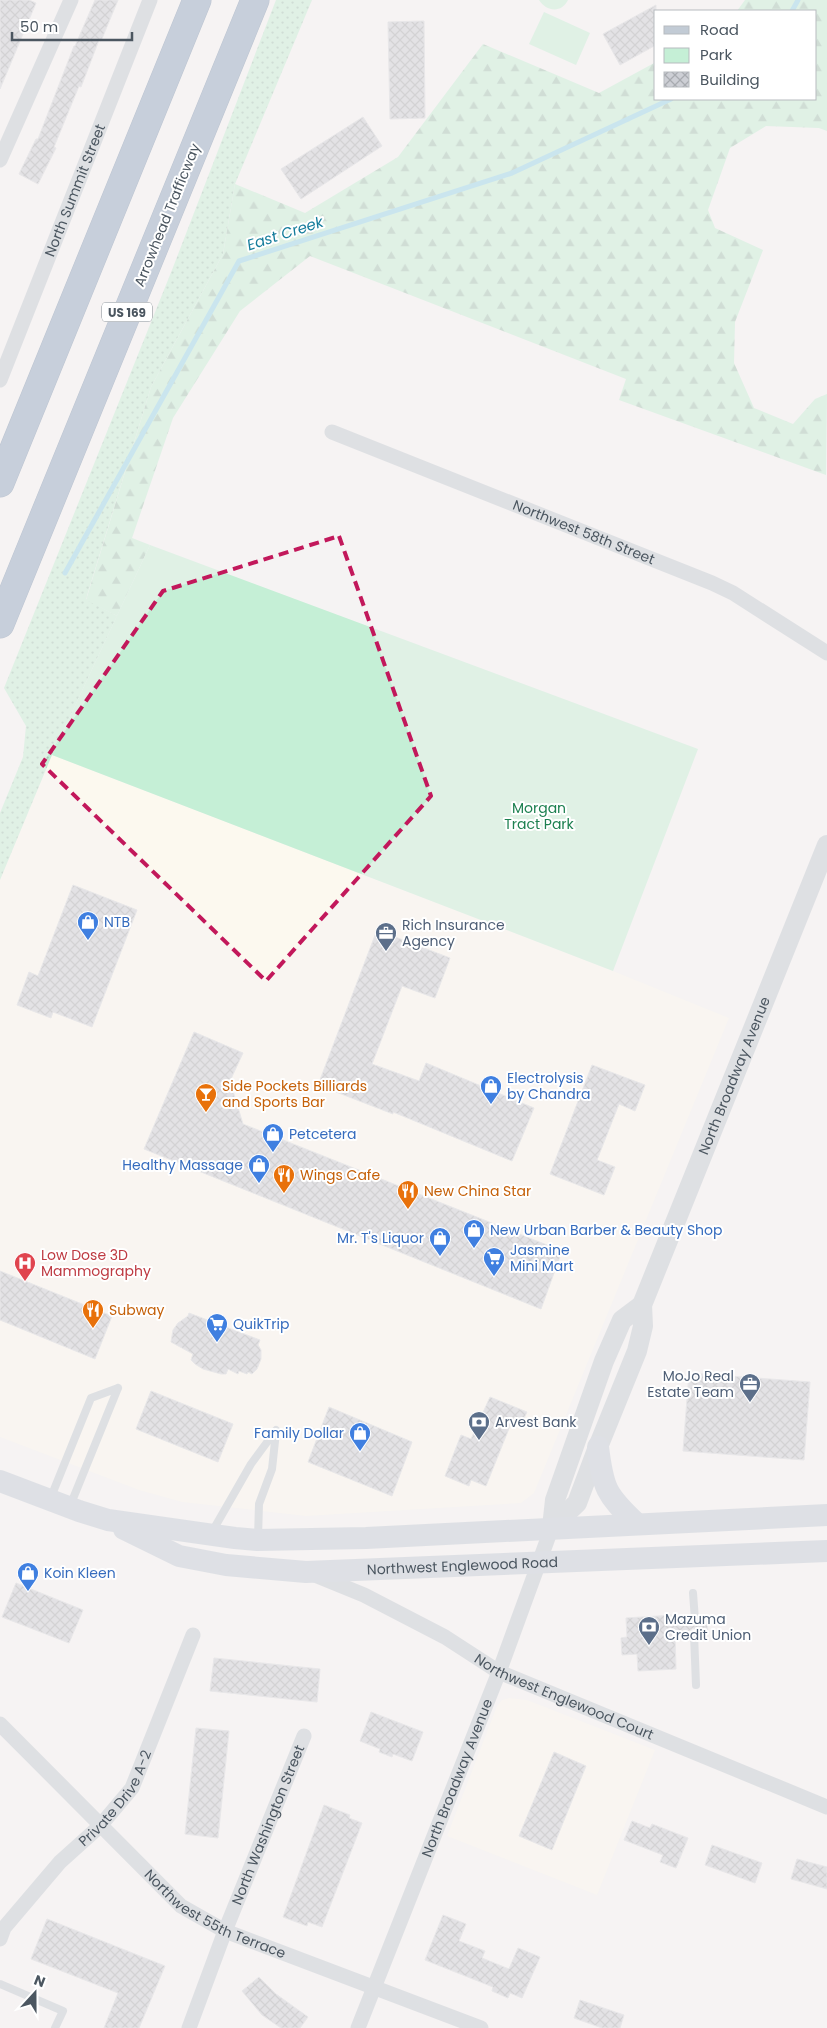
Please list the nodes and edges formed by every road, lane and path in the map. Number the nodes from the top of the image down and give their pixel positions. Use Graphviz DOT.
graph roads {
  1 [pos="71,0"];
  2 [pos="150,0"];
  3 [pos="197,0"];
  4 [pos="255,0"];
  5 [pos="0,160"];
  6 [pos="0,380"];
  7 [pos="332,432"];
  8 [pos="0,483"];
  9 [pos="0,624"];
  10 [pos="827,653"];
  11 [pos="827,846"];
  12 [pos="642,1305"];
  13 [pos="598,1447"];
  14 [pos="0,1481"];
  15 [pos="60,1504"];
  16 [pos="827,1514"];
  17 [pos="108,1520"];
  18 [pos="636,1523"];
  19 [pos="552,1527"];
  20 [pos="210,1535"];
  21 [pos="258,1540"];
  22 [pos="827,1551"];
  23 [pos="538,1562"];
  24 [pos="306,1572"];
  25 [pos="693,1594"];
  26 [pos="695,1620"];
  27 [pos="694,1634"];
  28 [pos="193,1635"];
  29 [pos="499,1672"];
  30 [pos="696,1685"];
  31 [pos="1,1728"];
  32 [pos="304,1736"];
  33 [pos="827,1807"];
  34 [pos="100,1826"];
  35 [pos="225,1931"];
  36 [pos="0,1939"];
  37 [pos="0,1984"];
  38 [pos="374,1988"];
  39 [pos="55,2028"];
  40 [pos="188,2028"];
  41 [pos="358,2028"];
  42 [pos="481,2028"];
  1 -- 5 [label="street"];
  2 -- 6 [label="street, North Summit Street"];
  3 -- 8 [label="highway"];
  4 -- 9 [label="highway, Arrowhead Trafficway / US 169"];
  7 -- 10 [label="street, Northwest 58th Street"];
  11 -- 12 [label="street, North Broadway Avenue"];
  12 -- 13 [label="street, North Broadway Avenue"];
  12 -- 19 [label="street, North Broadway Avenue"];
  13 -- 18 [label="main road"];
  13 -- 19 [label="street, North Broadway Avenue"];
  14 -- 15 [label="main road, Northwest Englewood Road"];
  15 -- 15 [label="lane"];
  15 -- 17 [label="main road, Northwest Englewood Road"];
  16 -- 18 [label="main road, Northwest Englewood Road"];
  17 -- 20 [label="main road, Northwest Englewood Road"];
  17 -- 24 [label="main road, Northwest Englewood Road"];
  18 -- 19 [label="main road, Northwest Englewood Road"];
  19 -- 21 [label="main road, Northwest Englewood Road"];
  19 -- 23 [label="street, North Broadway Avenue"];
  20 -- 21 [label="main road, Northwest Englewood Road"];
  20 -- 21 [label="lane"];
  22 -- 23 [label="main road, Northwest Englewood Road"];
  23 -- 24 [label="main road, Northwest Englewood Road"];
  23 -- 29 [label="street, North Broadway Avenue"];
  24 -- 29 [label="street, Northwest Englewood Court"];
  25 -- 26 [label="lane"];
  27 -- 30 [label="lane"];
  28 -- 34 [label="street, Private Drive A-2"];
  29 -- 33 [label="street, Northwest Englewood Court"];
  29 -- 38 [label="street, North Broadway Avenue"];
  31 -- 34 [label="street, Northwest 55th Terrace"];
  32 -- 35 [label="street, North Washington Street"];
  34 -- 35 [label="street, Northwest 55th Terrace"];
  34 -- 36 [label="street, Private Drive A-2"];
  35 -- 38 [label="street, Northwest 55th Terrace"];
  35 -- 40 [label="street, North Washington Street"];
  37 -- 39 [label="lane"];
  38 -- 41 [label="street, North Broadway Avenue"];
  38 -- 42 [label="street, Northwest 55th Terrace"];
}
